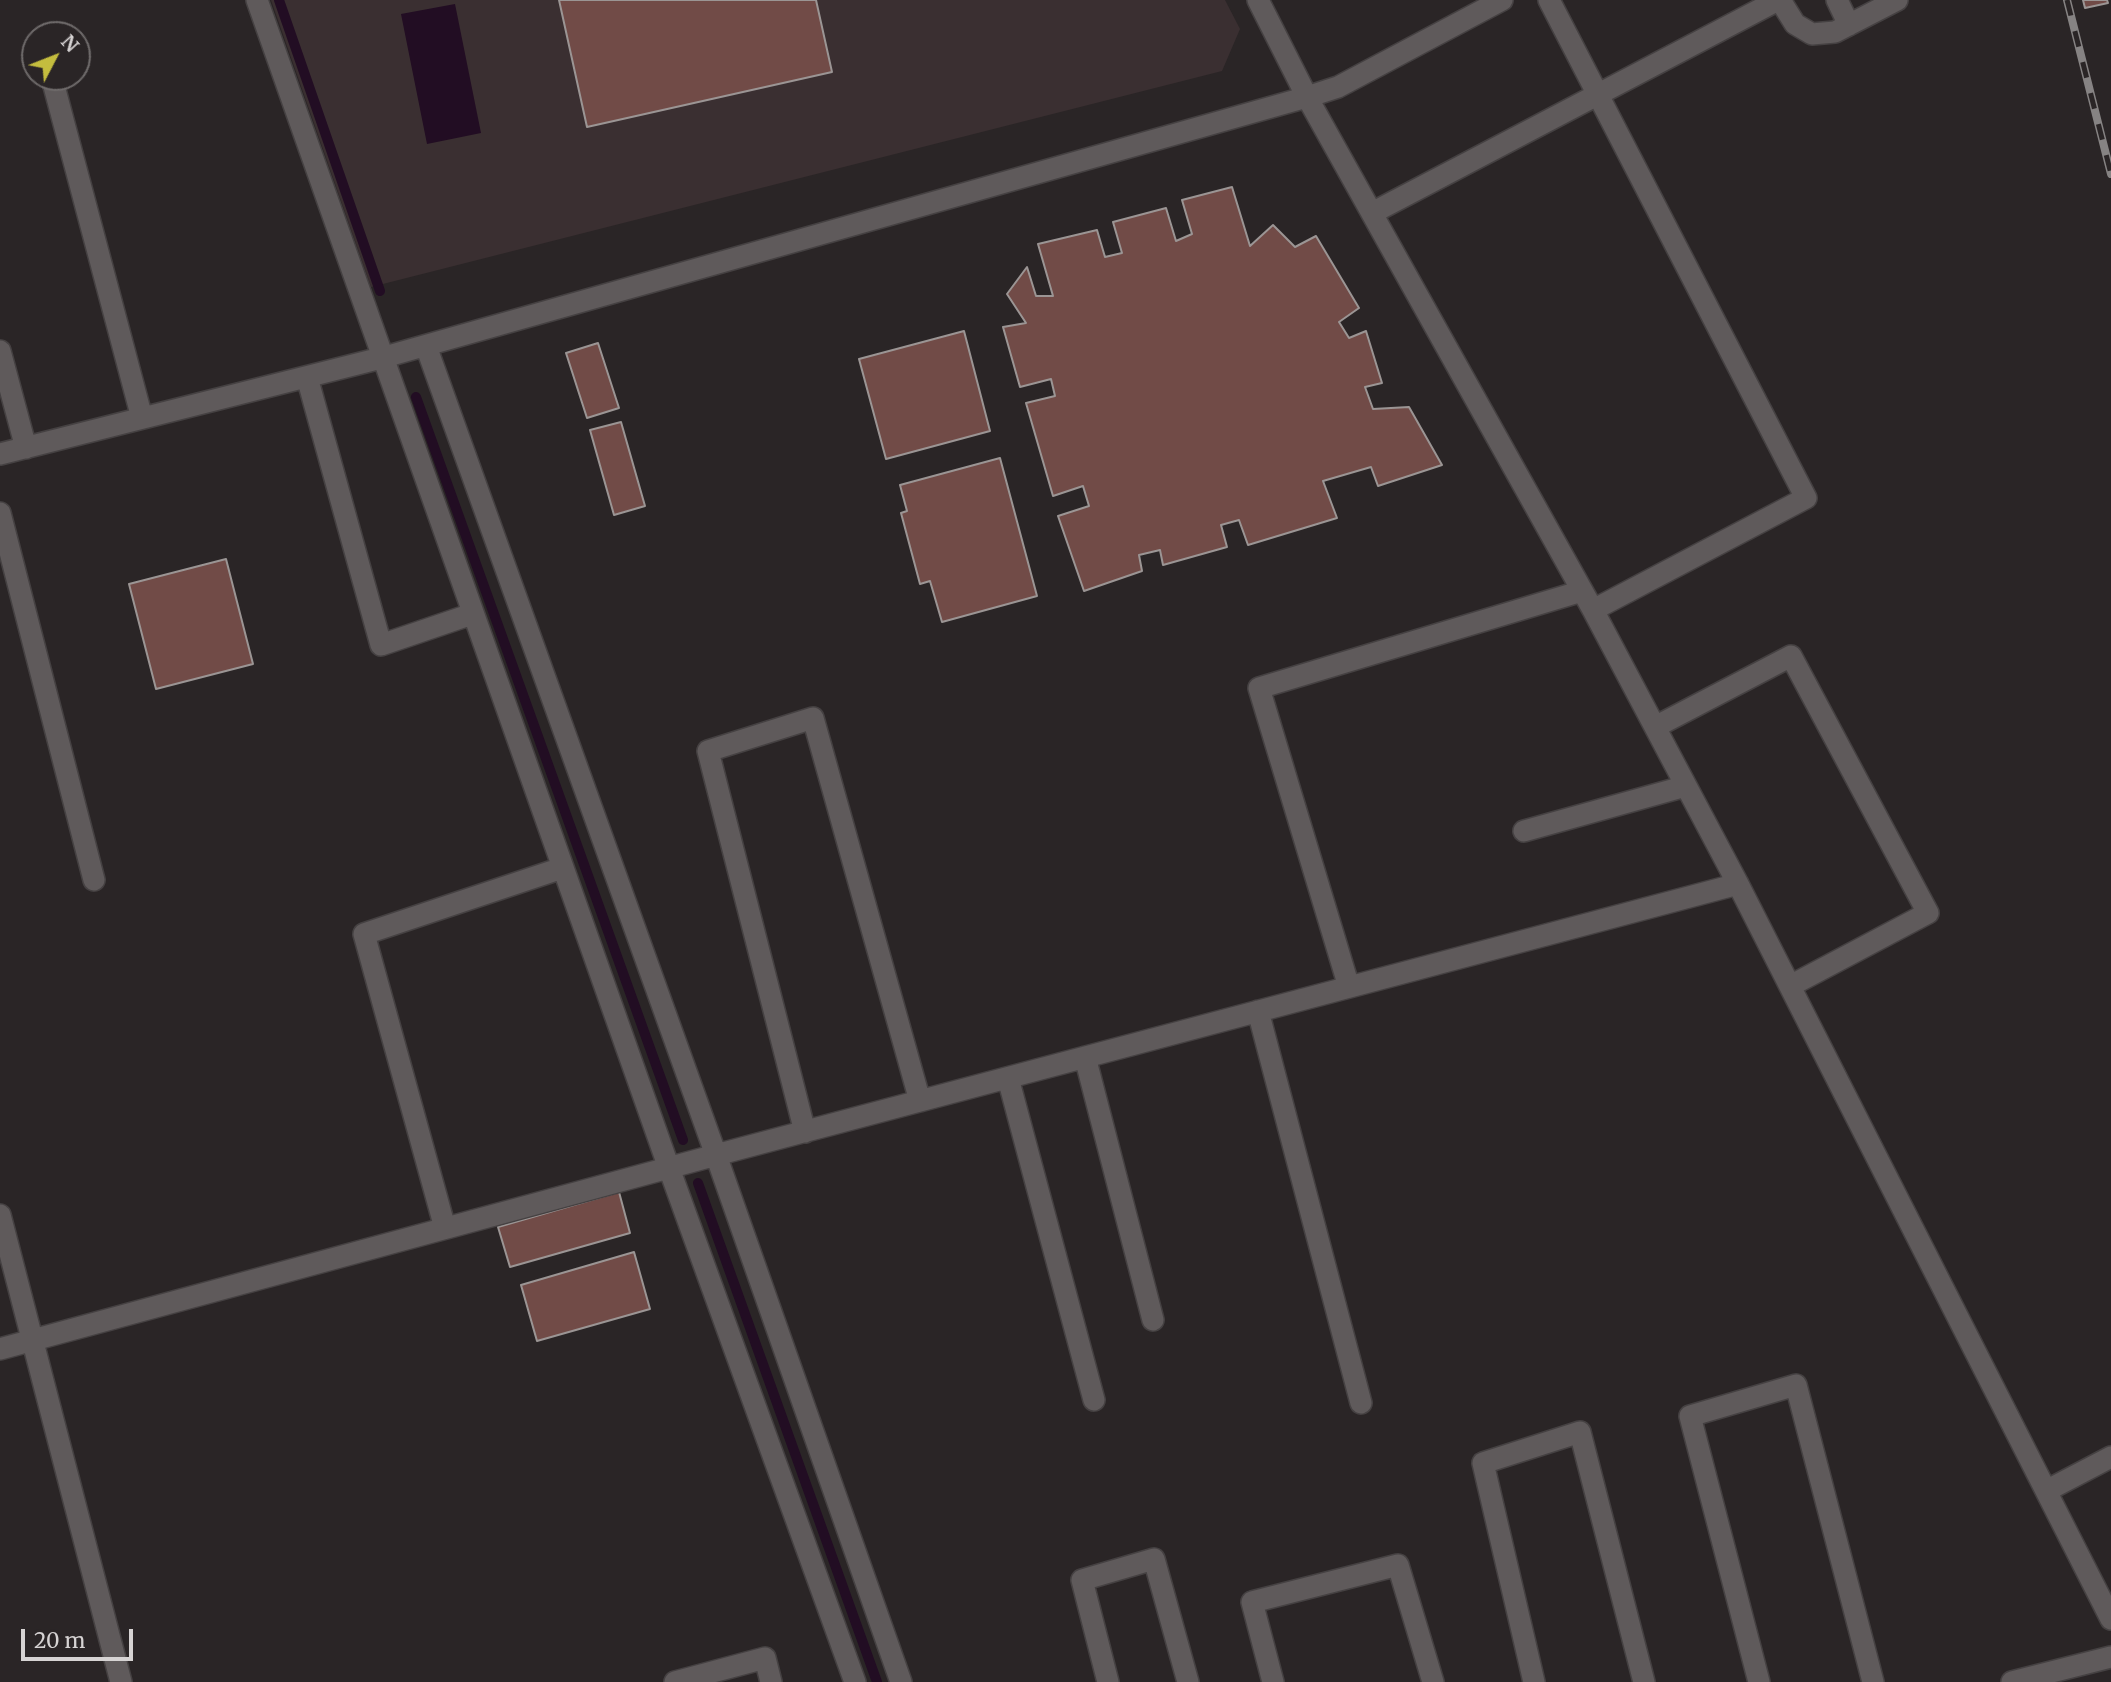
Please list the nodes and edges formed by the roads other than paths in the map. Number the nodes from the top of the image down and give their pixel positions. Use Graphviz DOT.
graph roads {
  1 [pos="257,0"];
  2 [pos="1258,0"];
  3 [pos="1502,0"];
  4 [pos="1549,0"];
  5 [pos="1779,0"];
  6 [pos="1837,0"];
  7 [pos="1897,0"];
  8 [pos="1849,25"];
  9 [pos="55,91"];
  10 [pos="1597,94"];
  11 [pos="1307,97"];
  12 [pos="1372,213"];
  13 [pos="426,346"];
  14 [pos="0,351"];
  15 [pos="381,358"];
  16 [pos="307,377"];
  17 [pos="142,418"];
  18 [pos="26,448"];
  19 [pos="0,454"];
  20 [pos="0,513"];
  21 [pos="1582,591"];
  22 [pos="1593,610"];
  23 [pos="472,614"];
  24 [pos="1655,727"];
  25 [pos="1686,786"];
  26 [pos="1524,831"];
  27 [pos="562,868"];
  28 [pos="94,880"];
  29 [pos="1738,884"];
  30 [pos="1790,986"];
  31 [pos="1349,987"];
  32 [pos="1258,1012"];
  33 [pos="1085,1057"];
  34 [pos="1008,1078"];
  35 [pos="920,1101"];
  36 [pos="805,1132"];
  37 [pos="716,1155"];
  38 [pos="669,1168"];
  39 [pos="0,1215"];
  40 [pos="445,1228"];
  41 [pos="1153,1320"];
  42 [pos="33,1340"];
  43 [pos="0,1349"];
  44 [pos="1094,1400"];
  45 [pos="1361,1403"];
  46 [pos="2111,1457"];
  47 [pos="2046,1491"];
  48 [pos="2111,1619"];
  49 [pos="2111,1657"];
  50 [pos="121,1682"];
  51 [pos="675,1682"];
  52 [pos="772,1682"];
  53 [pos="855,1682"];
  54 [pos="901,1682"];
  55 [pos="1108,1682"];
  56 [pos="1188,1682"];
  57 [pos="1273,1682"];
  58 [pos="1433,1682"];
  59 [pos="1534,1682"];
  60 [pos="1644,1682"];
  61 [pos="1759,1682"];
  62 [pos="1873,1682"];
  63 [pos="2012,1682"];
  1 -- 15 [label="street"];
  2 -- 11 [label="street"];
  3 -- 11 [label="street"];
  4 -- 10 [label="street"];
  5 -- 8 [label="street"];
  5 -- 10 [label="street"];
  6 -- 8 [label="street"];
  7 -- 8 [label="street"];
  9 -- 17 [label="street"];
  10 -- 12 [label="street"];
  10 -- 22 [label="street"];
  11 -- 12 [label="street"];
  11 -- 13 [label="street"];
  12 -- 21 [label="street"];
  13 -- 15 [label="street"];
  13 -- 37 [label="street"];
  14 -- 18 [label="street"];
  15 -- 16 [label="street"];
  15 -- 23 [label="street"];
  16 -- 17 [label="street"];
  16 -- 23 [label="street"];
  17 -- 18 [label="street"];
  18 -- 19 [label="street"];
  20 -- 28 [label="street"];
  21 -- 22 [label="street"];
  21 -- 31 [label="street"];
  22 -- 24 [label="street"];
  23 -- 27 [label="street"];
  24 -- 25 [label="street"];
  24 -- 30 [label="street"];
  25 -- 26 [label="street"];
  25 -- 29 [label="street"];
  27 -- 38 [label="street"];
  27 -- 40 [label="street"];
  29 -- 30 [label="street"];
  29 -- 31 [label="street"];
  30 -- 47 [label="street"];
  31 -- 32 [label="street"];
  32 -- 33 [label="street"];
  32 -- 45 [label="street"];
  33 -- 34 [label="street"];
  33 -- 41 [label="street"];
  34 -- 35 [label="street"];
  34 -- 44 [label="street"];
  35 -- 36 [label="street"];
  35 -- 36 [label="street"];
  36 -- 37 [label="street"];
  37 -- 38 [label="street"];
  37 -- 54 [label="street"];
  38 -- 40 [label="street"];
  38 -- 53 [label="street"];
  39 -- 42 [label="street"];
  40 -- 42 [label="street"];
  42 -- 43 [label="street"];
  42 -- 50 [label="street"];
  46 -- 47 [label="street"];
  47 -- 48 [label="street"];
  49 -- 63 [label="street"];
  51 -- 52 [label="street"];
  55 -- 56 [label="street"];
  57 -- 58 [label="street"];
  59 -- 60 [label="street"];
  61 -- 62 [label="street"];
}
